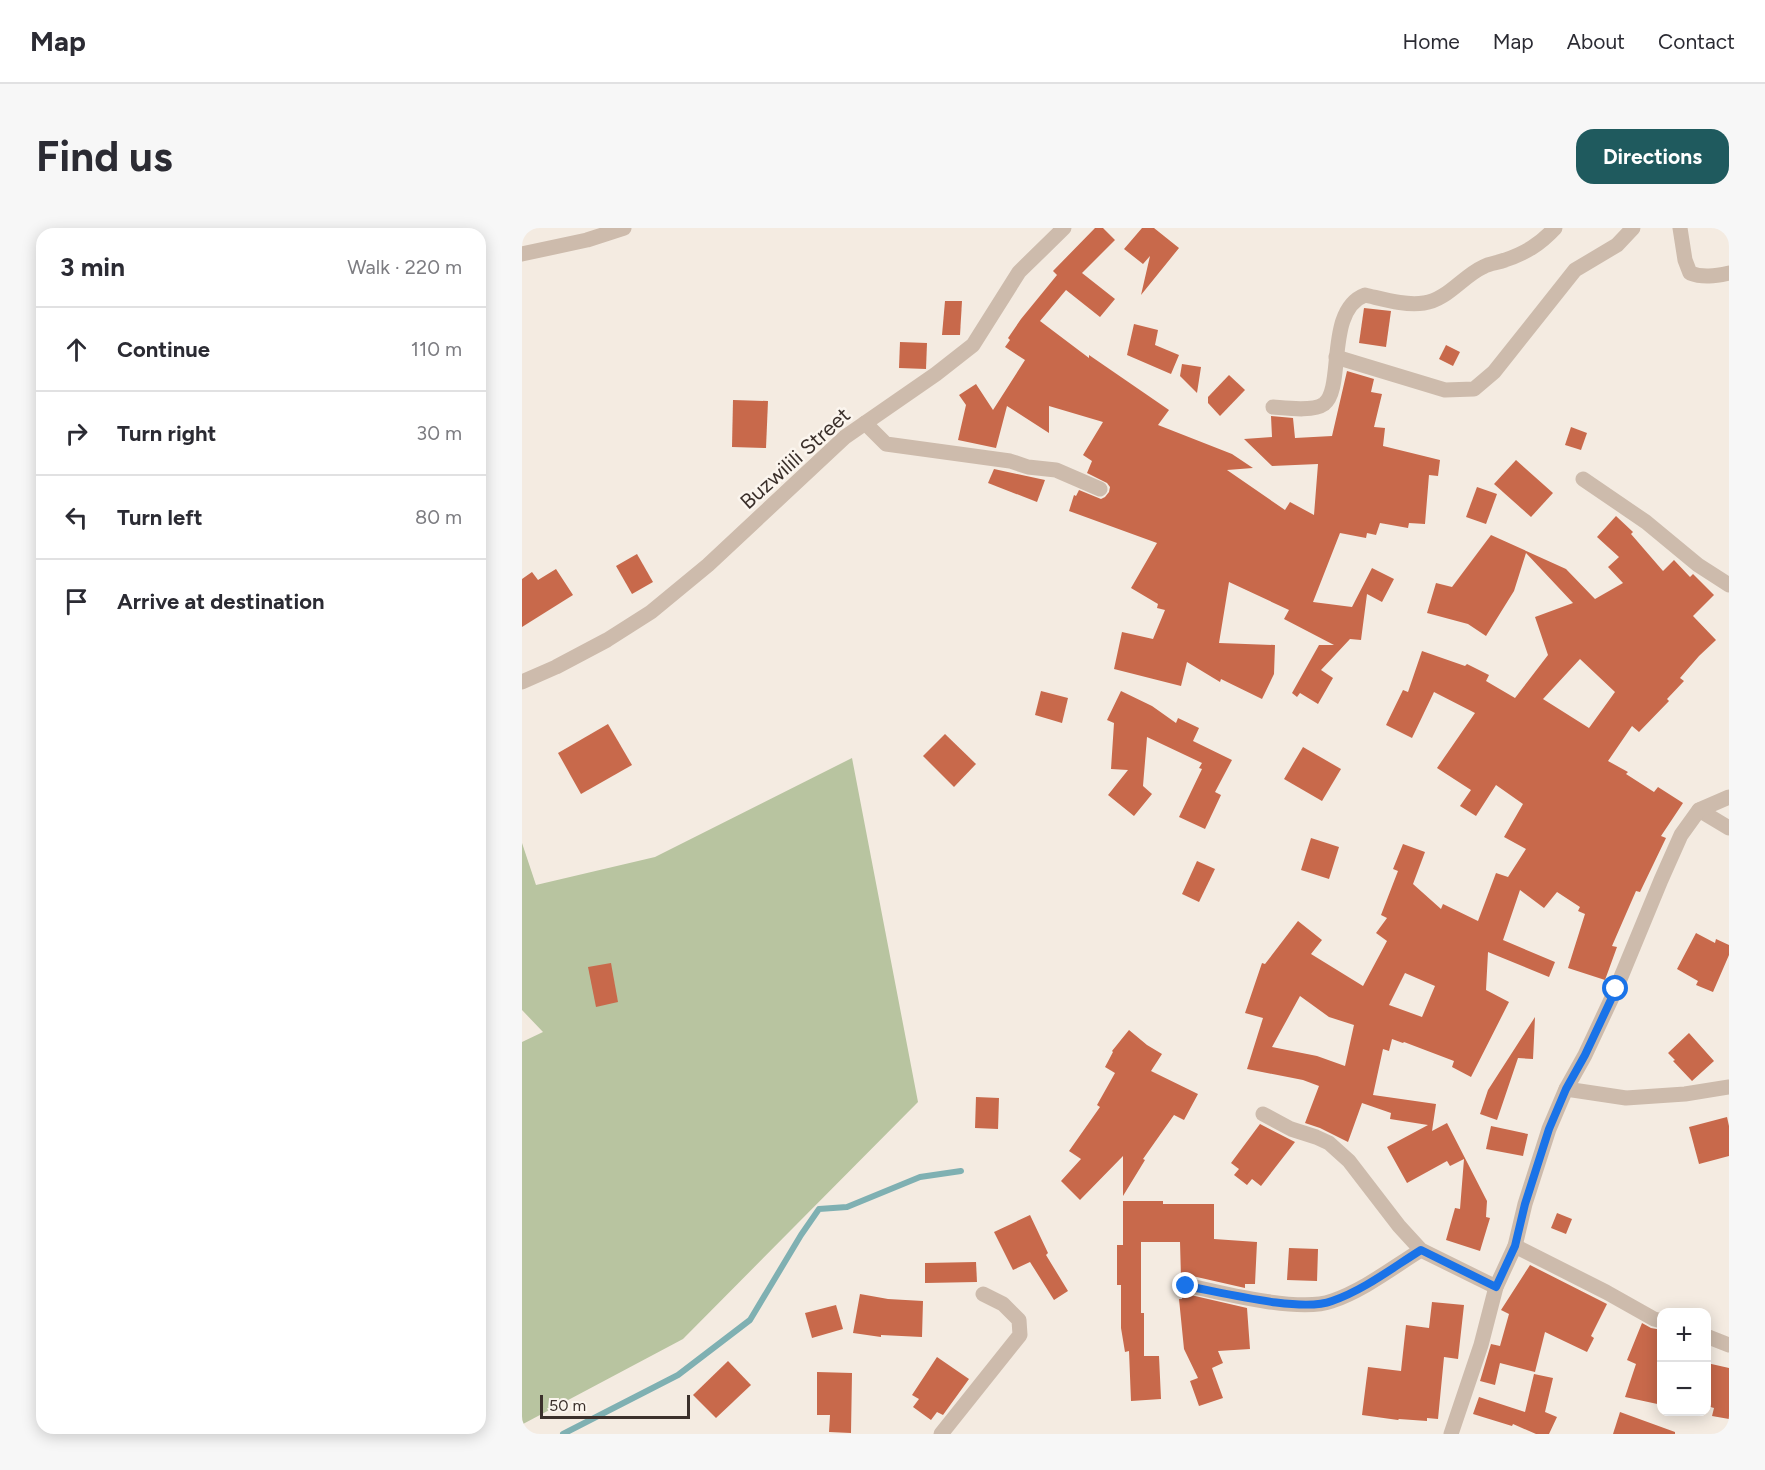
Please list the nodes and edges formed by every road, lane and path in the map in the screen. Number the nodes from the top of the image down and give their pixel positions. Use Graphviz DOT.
graph roads {
  1 [pos="624,228"];
  2 [pos="1064,228"];
  3 [pos="1556,228"];
  4 [pos="1633,228"];
  5 [pos="1680,228"];
  6 [pos="522,254"];
  7 [pos="1729,273"];
  8 [pos="1336,357"];
  9 [pos="1273,407"];
  10 [pos="865,423"];
  11 [pos="1583,478"];
  12 [pos="1100,489"];
  13 [pos="1729,585"];
  14 [pos="522,682"];
  15 [pos="1729,797"];
  16 [pos="1700,810"];
  17 [pos="1729,828"];
  18 [pos="1729,1087"];
  19 [pos="1566,1089"];
  20 [pos="1263,1114"];
  21 [pos="1515,1246"];
  22 [pos="1421,1250"];
  23 [pos="1186,1286"];
  24 [pos="1496,1287"];
  25 [pos="983,1294"];
  26 [pos="1657,1320"];
  27 [pos="1711,1338"];
  28 [pos="1729,1345"];
  29 [pos="941,1434"];
  30 [pos="1451,1434"];
  1 -- 6 [label="street"];
  2 -- 10 [label="street, Buzwilili Street"];
  3 -- 8 [label="street"];
  4 -- 8 [label="street"];
  5 -- 7 [label="street"];
  8 -- 9 [label="street"];
  10 -- 12 [label="street"];
  10 -- 14 [label="street, Buzwilili Street"];
  11 -- 13 [label="street"];
  15 -- 16 [label="street"];
  16 -- 17 [label="street"];
  16 -- 19 [label="street"];
  18 -- 19 [label="street"];
  19 -- 21 [label="street"];
  20 -- 22 [label="street"];
  21 -- 24 [label="street"];
  21 -- 26 [label="street"];
  22 -- 23 [label="street"];
  22 -- 24 [label="street"];
  24 -- 30 [label="street"];
  25 -- 29 [label="street"];
  27 -- 28 [label="street"];
}
